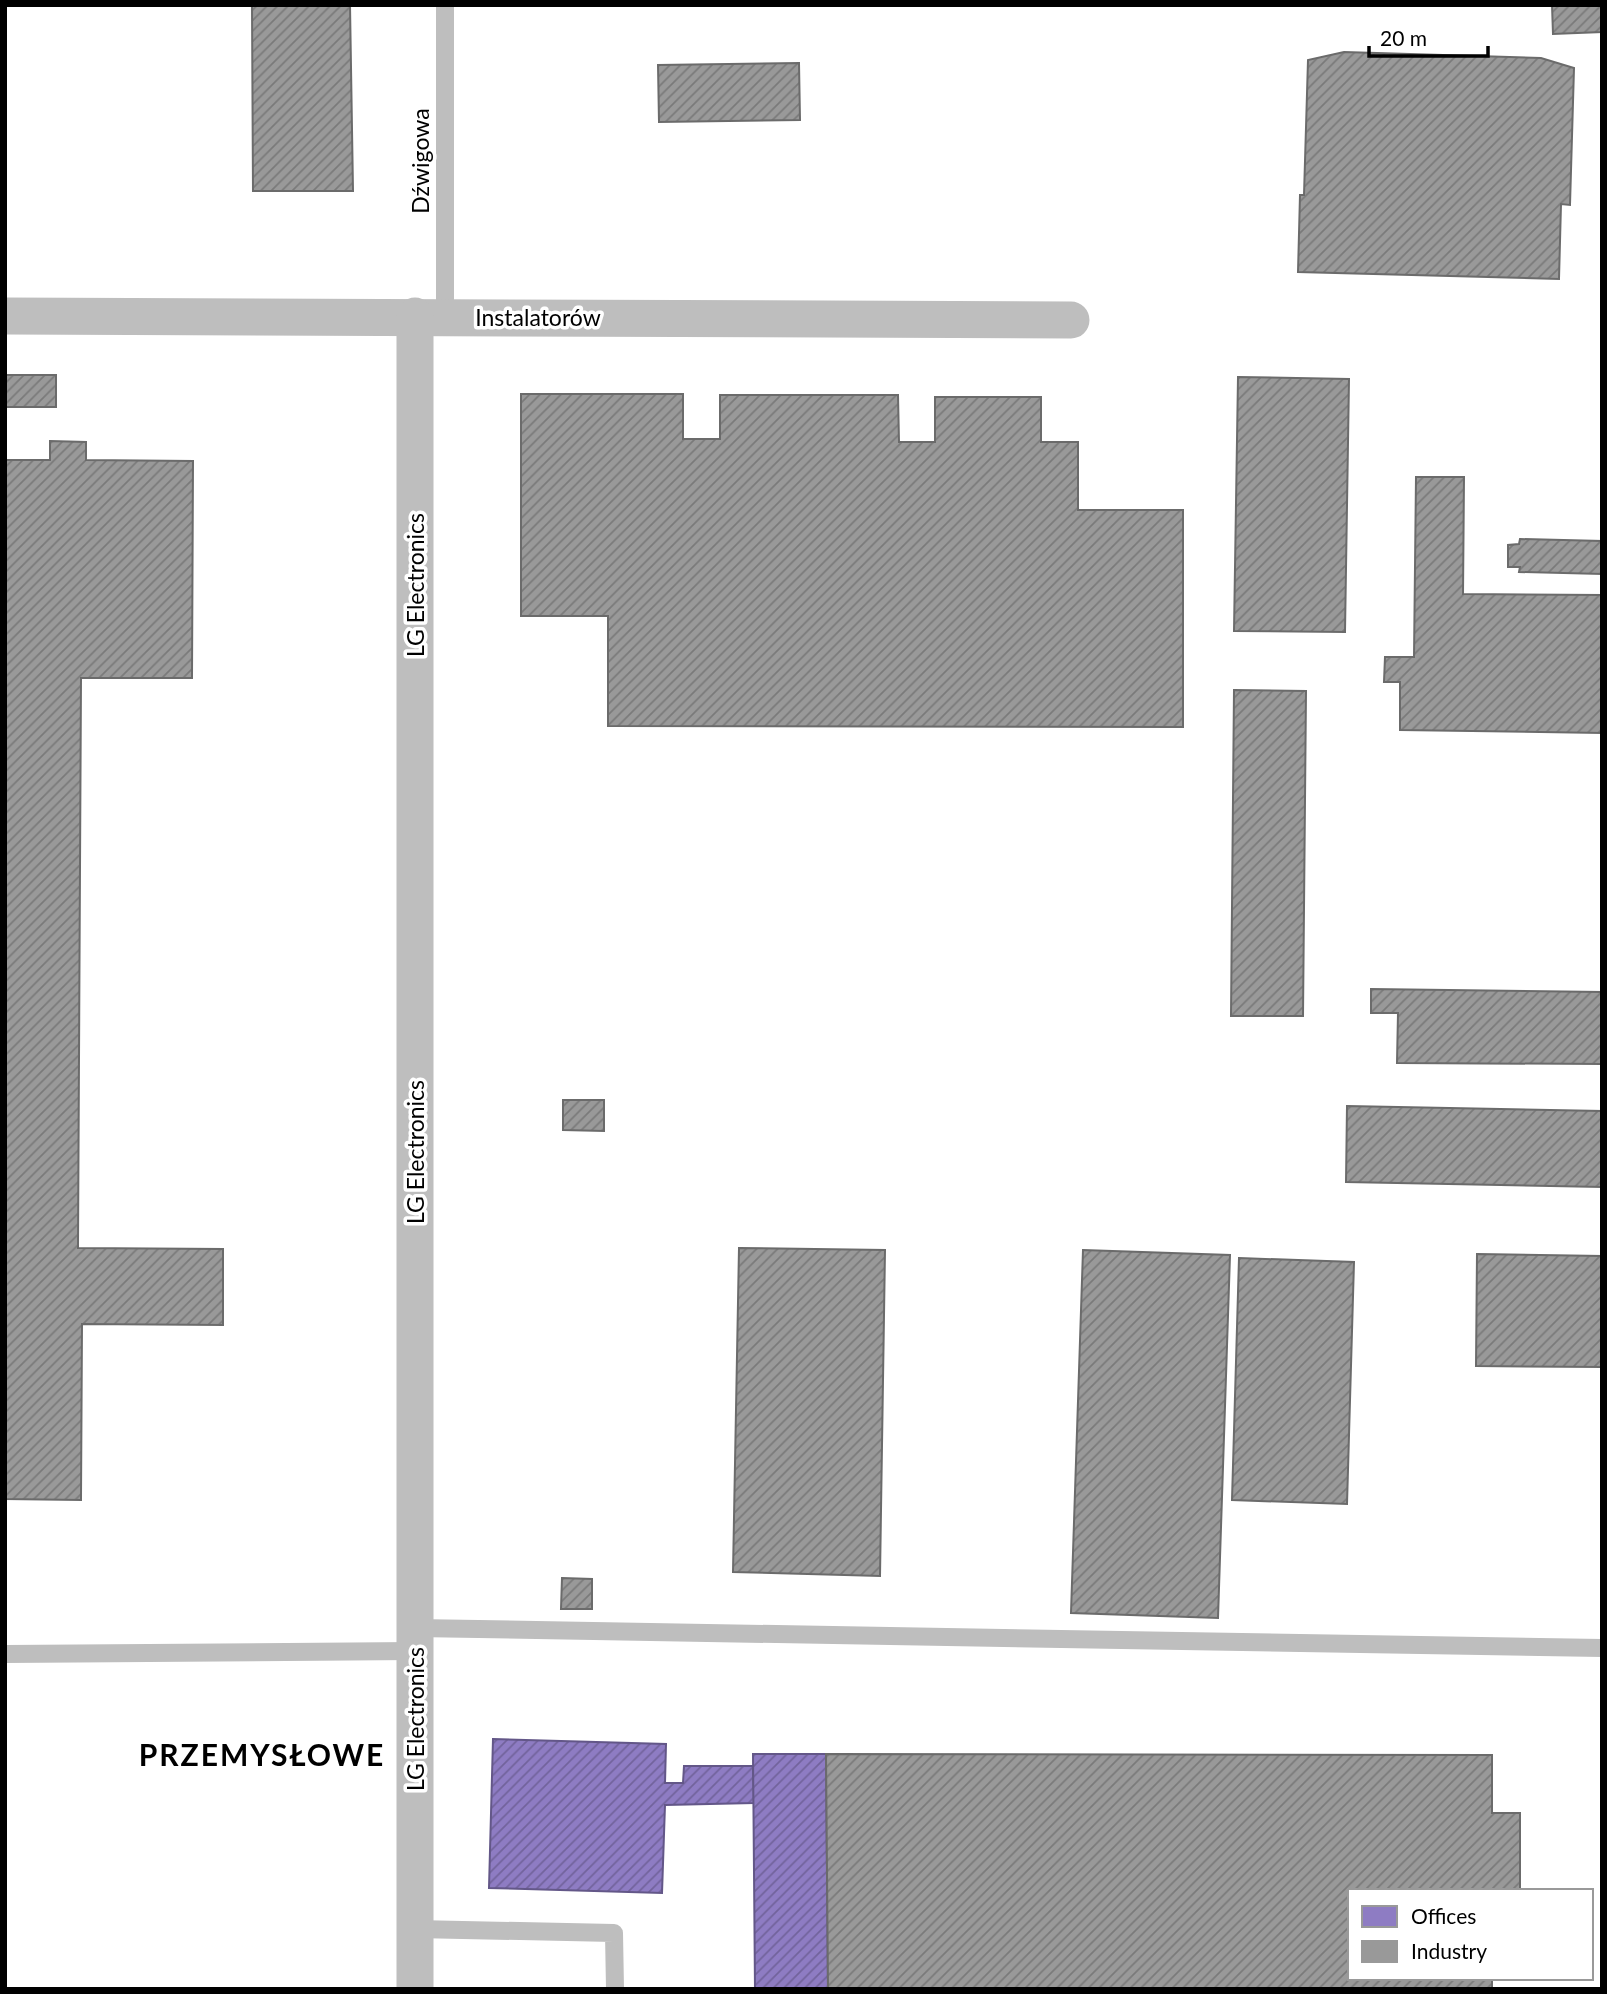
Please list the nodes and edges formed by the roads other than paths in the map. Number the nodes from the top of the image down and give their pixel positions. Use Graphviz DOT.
graph roads {
  1 [pos="444,5"];
  2 [pos="5,316"];
  3 [pos="430,316"];
  4 [pos="1071,320"];
  5 [pos="415,1639"];
  6 [pos="1602,1648"];
  7 [pos="5,1654"];
  8 [pos="415,1929"];
  9 [pos="415,1989"];
  10 [pos="615,1989"];
  1 -- 3 [label="lane, Dźwigowa"];
  2 -- 3 [label="street, Instalatorów"];
  3 -- 4 [label="street, Instalatorów"];
  3 -- 5 [label="street, LG Electronics"];
  5 -- 6 [label="lane"];
  5 -- 7 [label="lane"];
  5 -- 8 [label="street, LG Electronics"];
  8 -- 9 [label="street, LG Electronics"];
  8 -- 10 [label="lane"];
}
